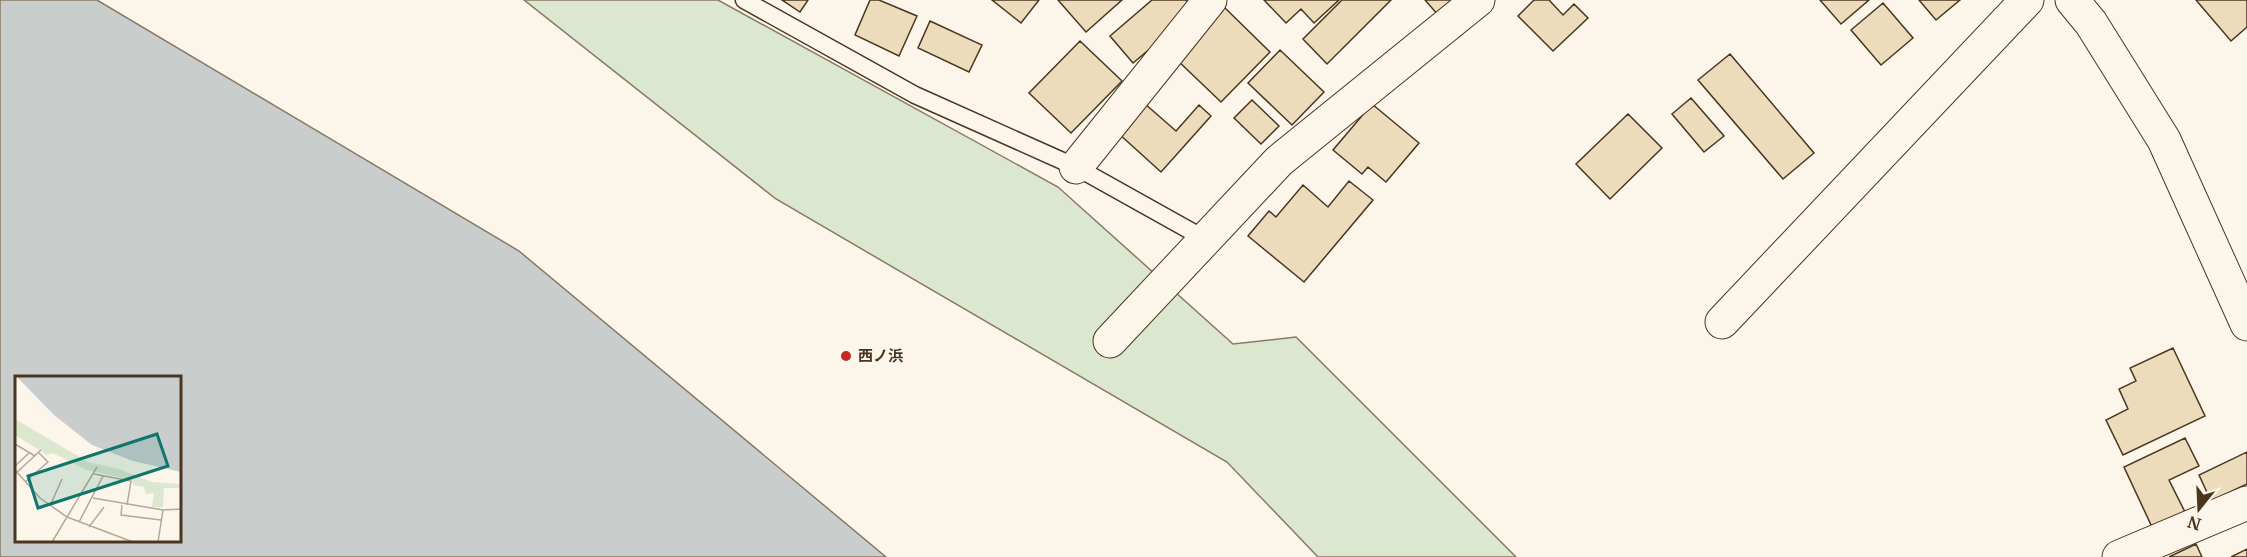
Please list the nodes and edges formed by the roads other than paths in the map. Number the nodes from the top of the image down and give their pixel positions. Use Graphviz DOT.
graph roads {
  1 [pos="744,0"];
  2 [pos="1210,0"];
  3 [pos="1478,0"];
  4 [pos="2027,0"];
  5 [pos="2072,0"];
  6 [pos="1076,167"];
  7 [pos="1205,240"];
  8 [pos="1722,322"];
  9 [pos="2247,324"];
  10 [pos="1110,341"];
  11 [pos="2247,503"];
  12 [pos="2120,557"];
  1 -- 6 [label="lane"];
  2 -- 6 [label="street"];
  3 -- 7 [label="street"];
  4 -- 8 [label="street"];
  5 -- 9 [label="street"];
  6 -- 7 [label="lane"];
  7 -- 10 [label="street"];
  11 -- 12 [label="street"];
}
